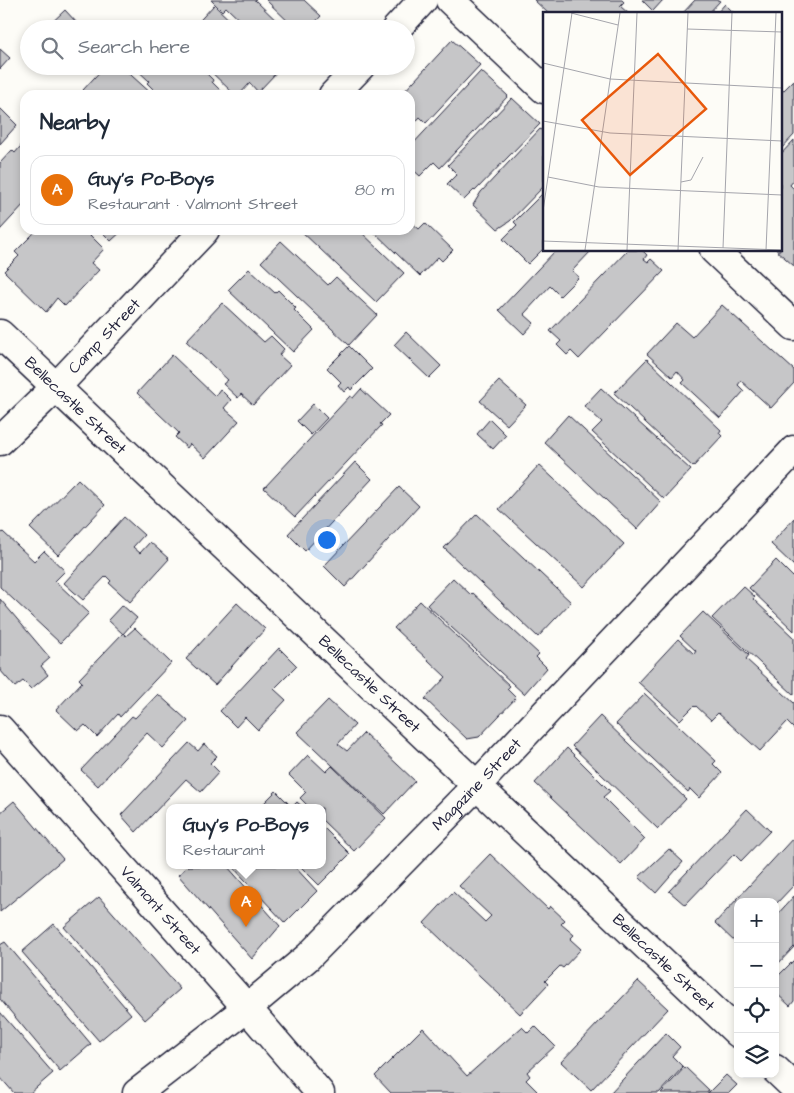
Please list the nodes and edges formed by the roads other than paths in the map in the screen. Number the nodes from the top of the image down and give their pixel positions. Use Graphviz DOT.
graph roads {
  1 [pos="423,0"];
  2 [pos="450,0"];
  3 [pos="404,20"];
  4 [pos="352,75"];
  5 [pos="543,88"];
  6 [pos="338,90"];
  7 [pos="200,235"];
  8 [pos="715,251"];
  9 [pos="794,326"];
  10 [pos="0,334"];
  11 [pos="56,387"];
  12 [pos="0,441"];
  13 [pos="794,450"];
  14 [pos="0,729"];
  15 [pos="477,786"];
  16 [pos="247,1008"];
  17 [pos="734,1029"];
  18 [pos="779,1073"];
  19 [pos="794,1087"];
  20 [pos="137,1093"];
  21 [pos="320,1093"];
  1 -- 3 [label="street"];
  2 -- 5 [label="street"];
  4 -- 6 [label="street"];
  7 -- 11 [label="street, Camp Street"];
  8 -- 9 [label="street"];
  10 -- 11 [label="street, Bellecastle Street"];
  11 -- 12 [label="street, Camp Street"];
  11 -- 15 [label="street, Bellecastle Street"];
  13 -- 15 [label="street, Magazine Street"];
  14 -- 16 [label="street, Valmont Street"];
  15 -- 16 [label="street, Magazine Street"];
  15 -- 17 [label="street, Bellecastle Street"];
  16 -- 20 [label="street, Magazine Street"];
  16 -- 21 [label="street, Valmont Street"];
  18 -- 19 [label="street"];
}
